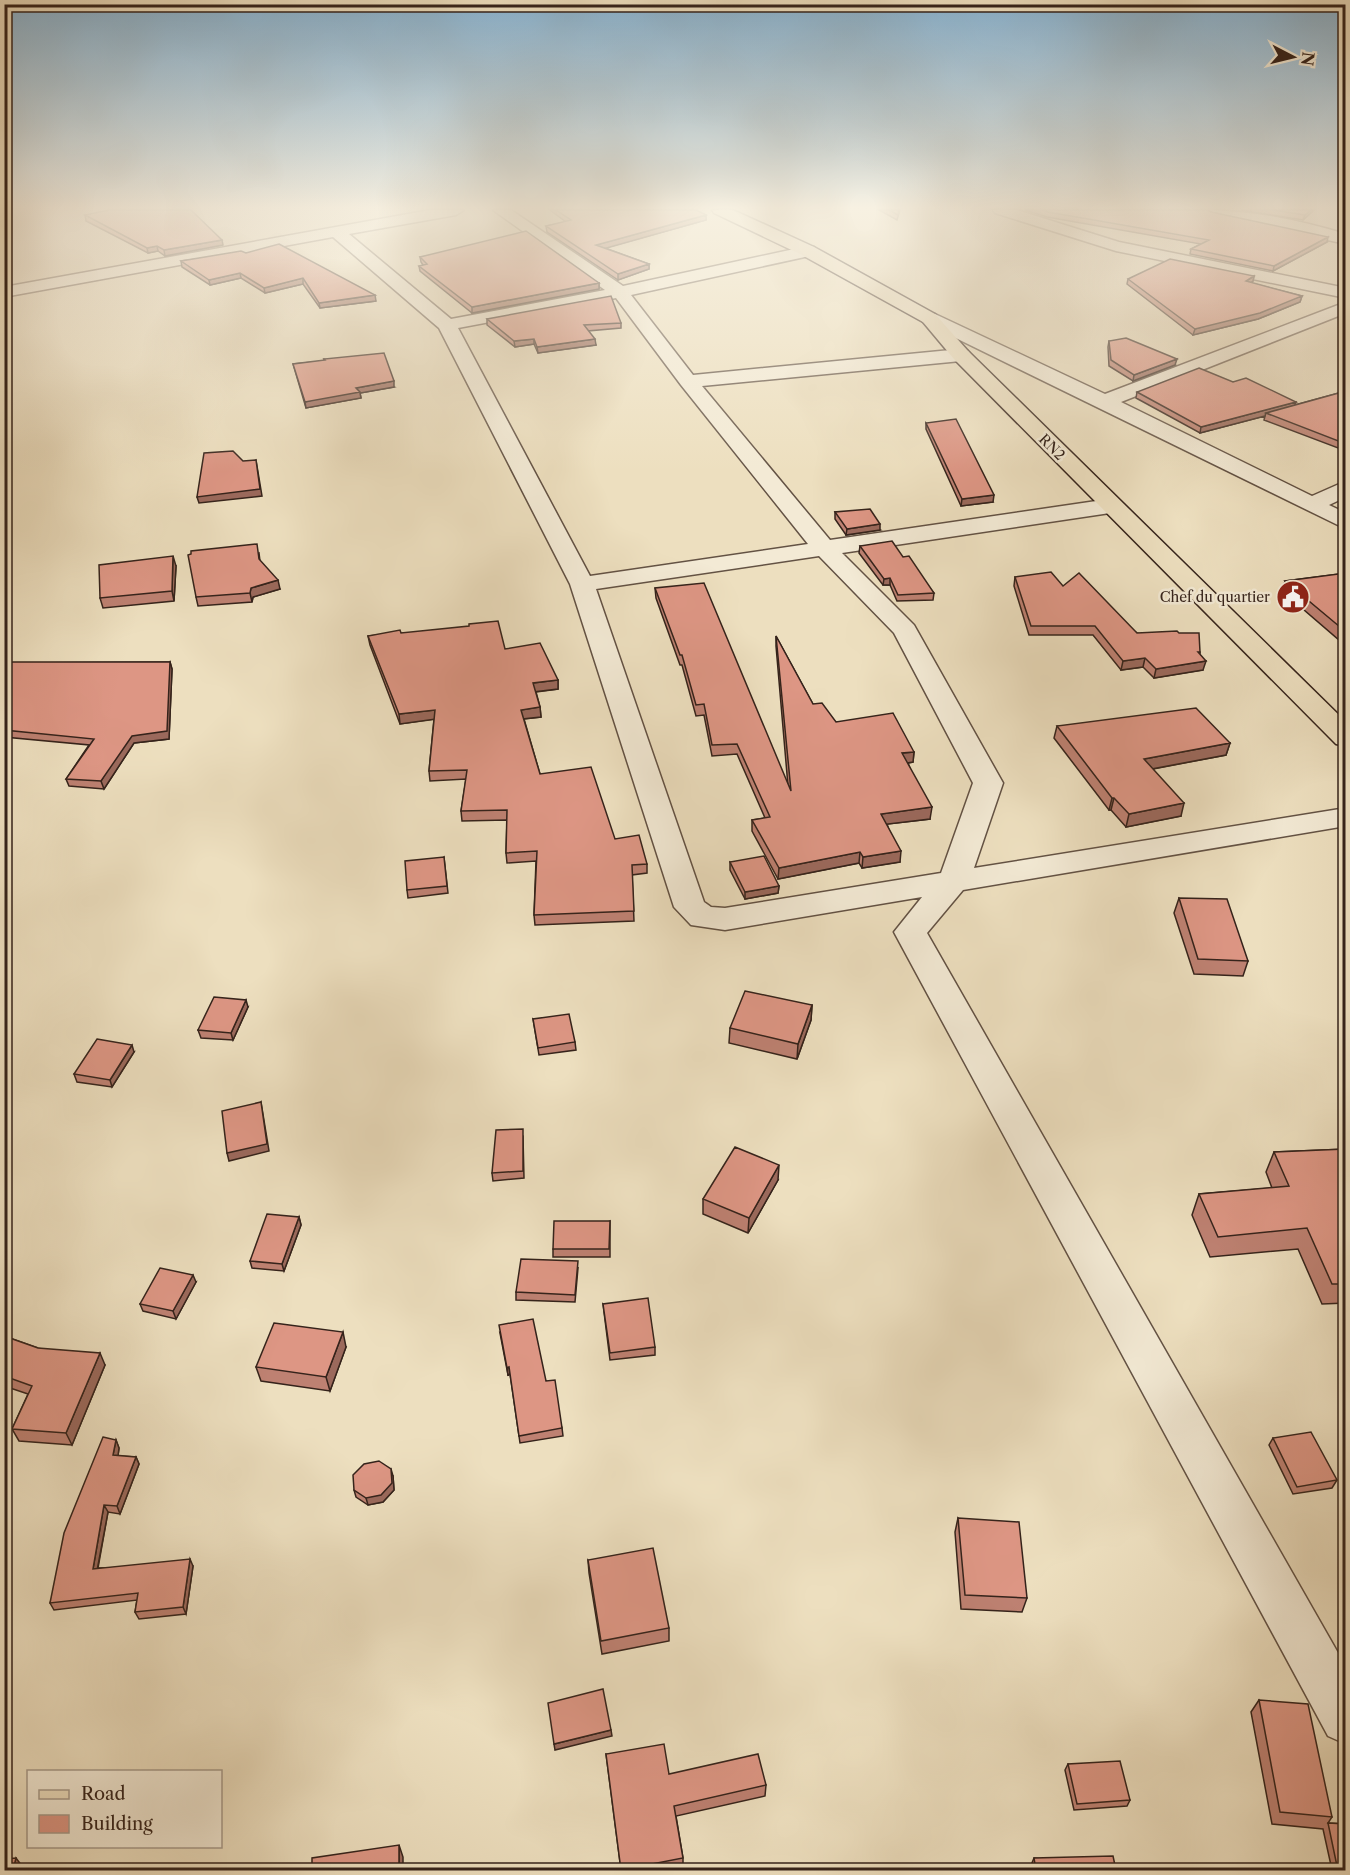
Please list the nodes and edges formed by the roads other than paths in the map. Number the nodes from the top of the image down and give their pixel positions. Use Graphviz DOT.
graph roads {
  1 [pos="414,298"];
  2 [pos="591,298"];
  3 [pos="624,298"];
  4 [pos="892,298"];
  5 [pos="1346,307"];
  6 [pos="929,318"];
  7 [pos="447,325"];
  8 [pos="961,356"];
  9 [pos="688,381"];
  10 [pos="1104,401"];
  11 [pos="1346,488"];
  12 [pos="1311,505"];
  13 [pos="1110,506"];
  14 [pos="1346,522"];
  15 [pos="823,547"];
  16 [pos="582,584"];
  17 [pos="1346,738"];
  18 [pos="1346,817"];
  19 [pos="954,880"];
  20 [pos="1346,1718"];
  1 -- 7 [label="street"];
  2 -- 7 [label="street"];
  3 -- 9 [label="street"];
  4 -- 6 [label="main road, RN2"];
  5 -- 10 [label="street"];
  6 -- 8 [label="main road, RN2"];
  6 -- 10 [label="street"];
  7 -- 16 [label="street"];
  8 -- 9 [label="street"];
  8 -- 13 [label="main road, RN2"];
  9 -- 15 [label="street"];
  10 -- 12 [label="street"];
  11 -- 12 [label="street"];
  12 -- 14 [label="street"];
  13 -- 15 [label="street"];
  13 -- 17 [label="main road, RN2"];
  15 -- 16 [label="street"];
  15 -- 19 [label="street"];
  16 -- 19 [label="street"];
  18 -- 19 [label="street"];
  19 -- 20 [label="street"];
}
